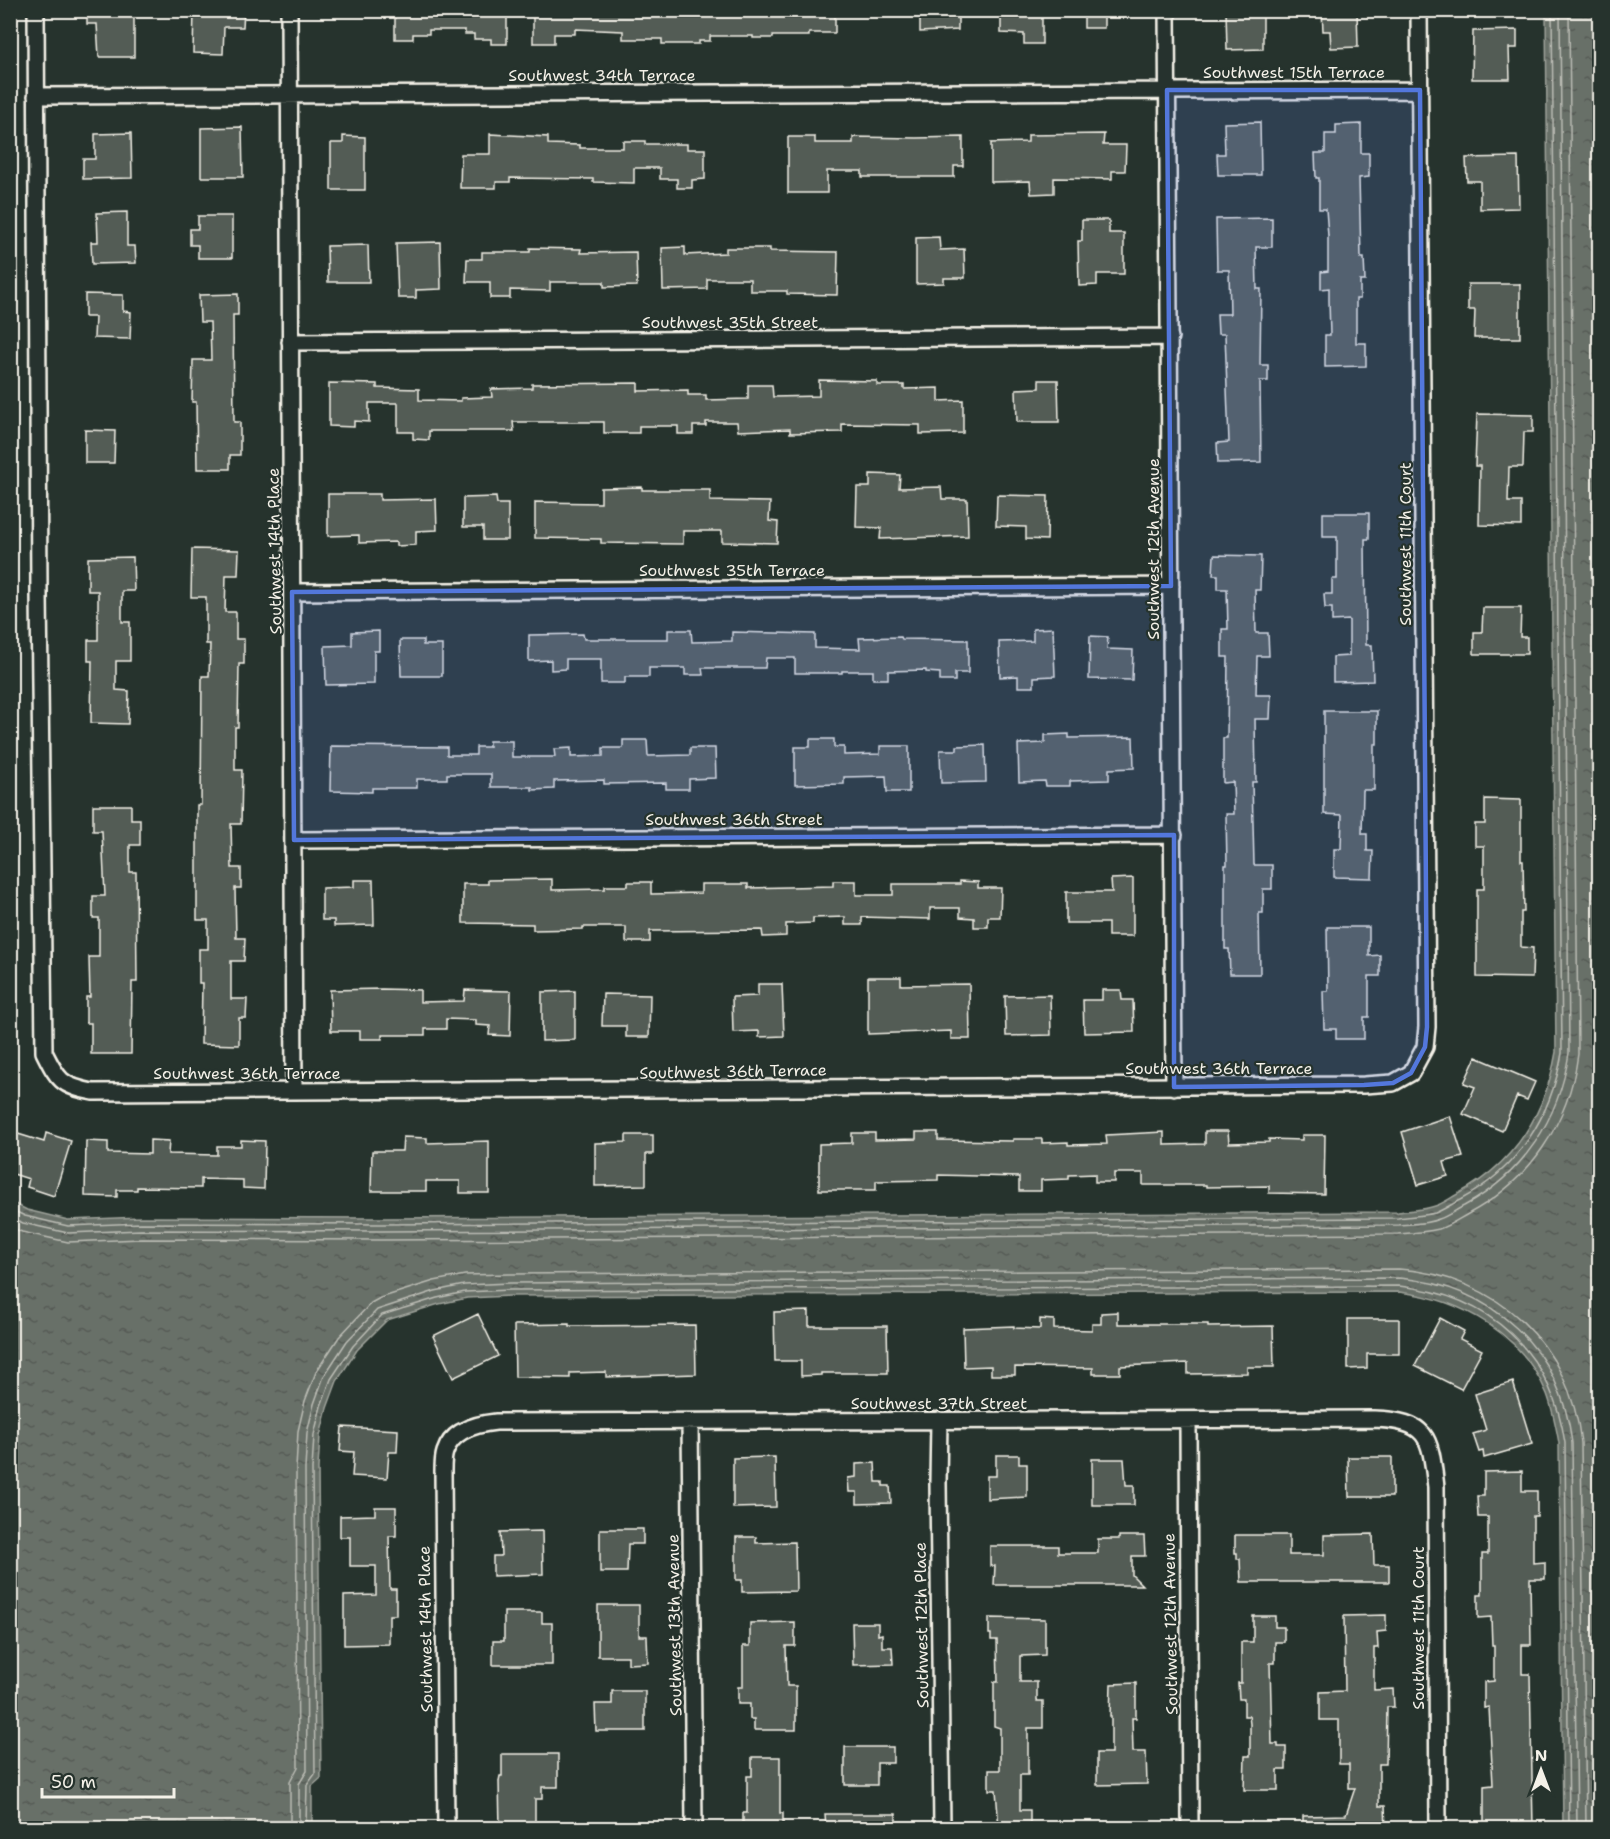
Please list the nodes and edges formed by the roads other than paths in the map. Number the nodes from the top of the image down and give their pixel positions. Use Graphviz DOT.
graph roads {
  1 [pos="36,10"];
  2 [pos="289,10"];
  3 [pos="1167,10"];
  4 [pos="1419,10"];
  5 [pos="1167,90"];
  6 [pos="1420,90"];
  7 [pos="289,94"];
  8 [pos="36,96"];
  9 [pos="1170,338"];
  10 [pos="290,342"];
  11 [pos="1171,586"];
  12 [pos="292,592"];
  13 [pos="1174,835"];
  14 [pos="294,840"];
  15 [pos="1411,1073"];
  16 [pos="1174,1087"];
  17 [pos="294,1090"];
  18 [pos="939,1420"];
  19 [pos="1188,1420"];
  20 [pos="690,1422"];
  21 [pos="1421,1430"];
  22 [pos="457,1434"];
  23 [pos="446,1828"];
  24 [pos="694,1828"];
  25 [pos="942,1828"];
  26 [pos="1190,1828"];
  27 [pos="1438,1828"];
  1 -- 8 [label="street"];
  2 -- 7 [label="street, Southwest 14th Place"];
  3 -- 5 [label="street, Southwest 12th Avenue"];
  4 -- 6 [label="street, Southwest 11th Court"];
  5 -- 6 [label="street, Southwest 15th Terrace"];
  5 -- 7 [label="street, Southwest 34th Terrace"];
  5 -- 9 [label="street, Southwest 12th Avenue"];
  6 -- 15 [label="street, Southwest 11th Court"];
  7 -- 8 [label="street, Southwest 34th Terrace"];
  7 -- 10 [label="street, Southwest 14th Place"];
  8 -- 17 [label="street, Southwest 36th Terrace"];
  9 -- 10 [label="street, Southwest 35th Street"];
  9 -- 11 [label="street, Southwest 12th Avenue"];
  10 -- 12 [label="street, Southwest 14th Place"];
  11 -- 12 [label="street, Southwest 35th Terrace"];
  11 -- 13 [label="street, Southwest 12th Avenue"];
  12 -- 14 [label="street, Southwest 14th Place"];
  13 -- 14 [label="street, Southwest 36th Street"];
  13 -- 16 [label="street, Southwest 12th Avenue"];
  14 -- 17 [label="street, Southwest 14th Place"];
  15 -- 16 [label="street, Southwest 36th Terrace"];
  16 -- 17 [label="street, Southwest 36th Terrace"];
  18 -- 19 [label="street, Southwest 37th Street"];
  18 -- 20 [label="street, Southwest 37th Street"];
  18 -- 25 [label="street, Southwest 12th Place"];
  19 -- 21 [label="street, Southwest 37th Street"];
  19 -- 26 [label="street, Southwest 12th Avenue"];
  20 -- 22 [label="street, Southwest 37th Street"];
  20 -- 24 [label="street, Southwest 13th Avenue"];
  21 -- 27 [label="street, Southwest 11th Court"];
  22 -- 23 [label="street, Southwest 14th Place"];
}
